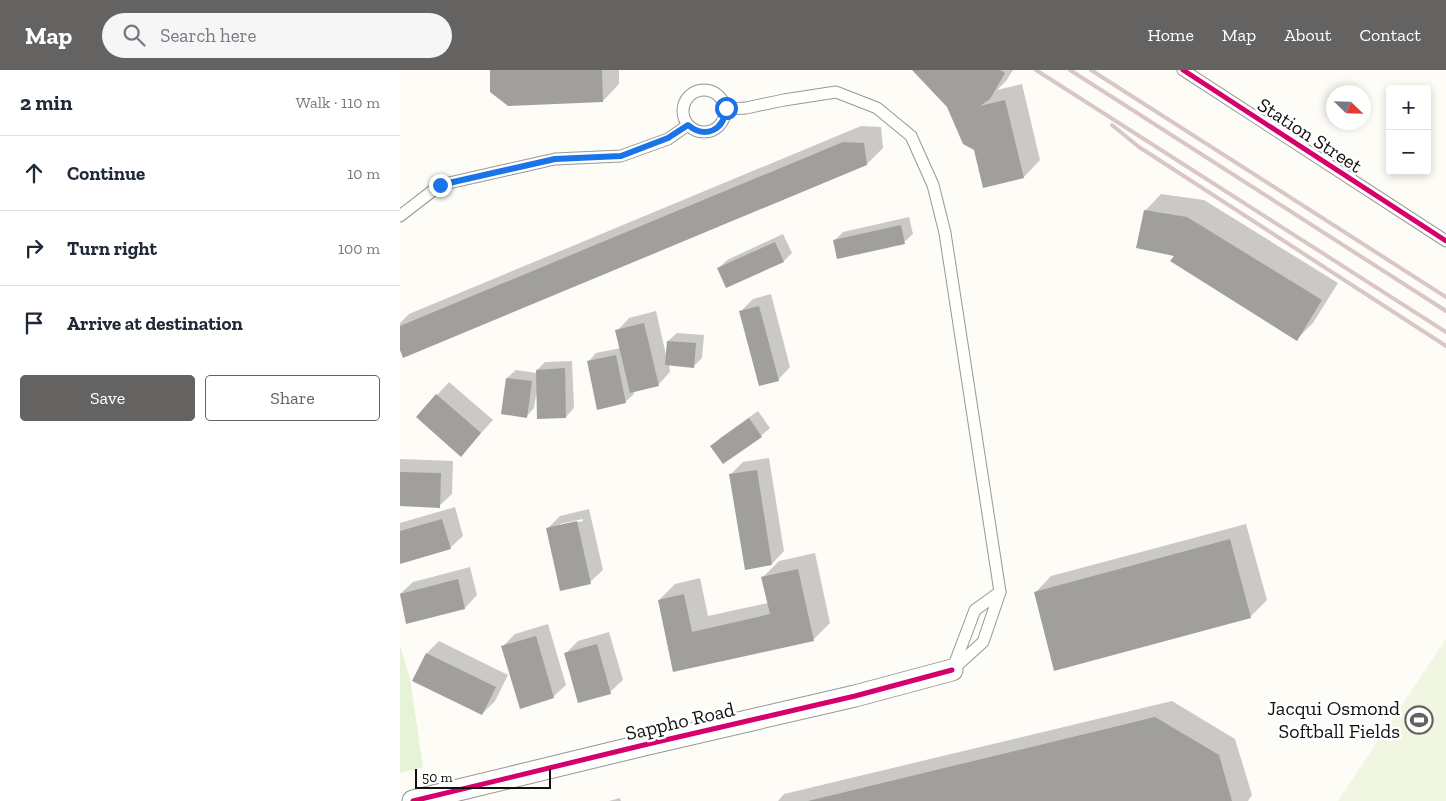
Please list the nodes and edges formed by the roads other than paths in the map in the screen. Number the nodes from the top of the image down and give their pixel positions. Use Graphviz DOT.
graph roads {
  1 [pos="1183,70"];
  2 [pos="726,108"];
  3 [pos="688,125"];
  4 [pos="400,216"];
  5 [pos="1446,241"];
  6 [pos="1000,592"];
  7 [pos="952,670"];
  8 [pos="413,801"];
  1 -- 5 [label="lane, Station Street"];
  2 -- 3 [label="lane"];
  2 -- 3 [label="lane"];
  2 -- 6 [label="lane"];
  3 -- 4 [label="lane"];
  6 -- 7 [label="lane"];
  6 -- 7 [label="lane"];
  7 -- 8 [label="street, Sappho Road"];
}
